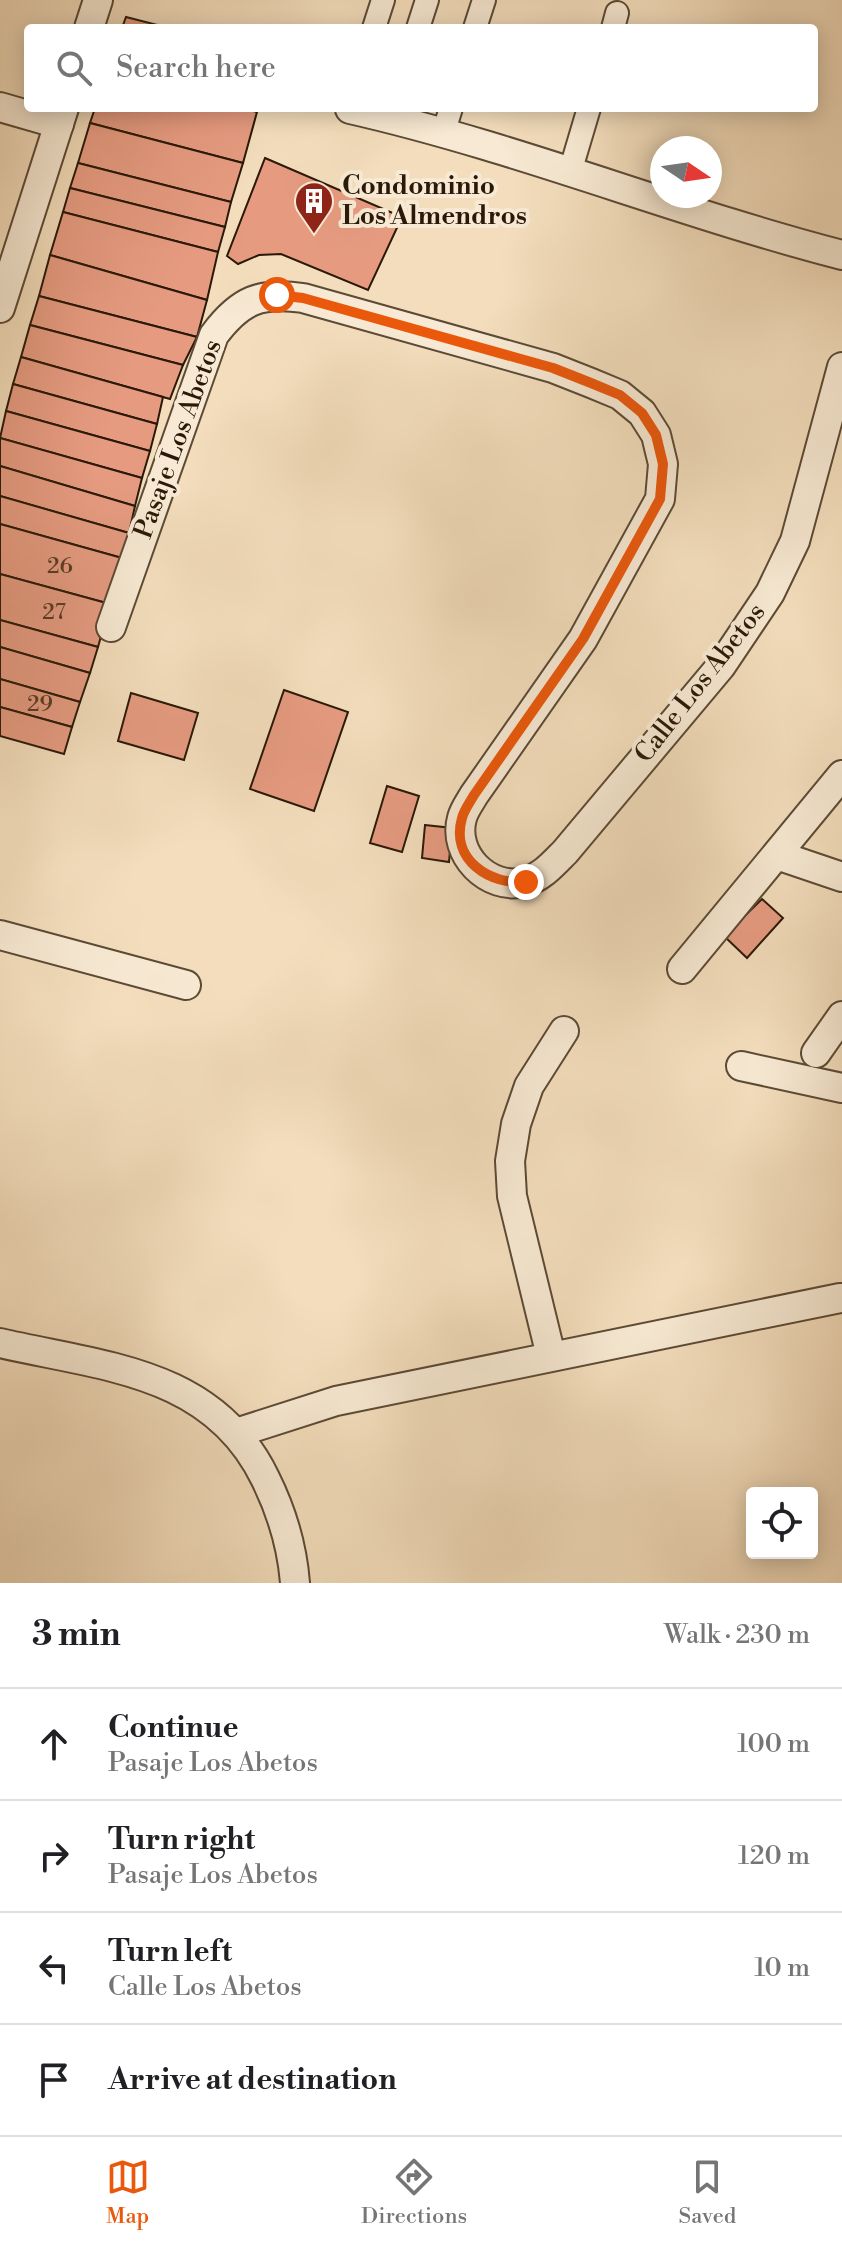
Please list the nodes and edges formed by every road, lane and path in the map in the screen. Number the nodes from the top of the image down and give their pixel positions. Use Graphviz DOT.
graph roads {
  1 [pos="98,0"];
  2 [pos="383,0"];
  3 [pos="427,0"];
  4 [pos="484,0"];
  5 [pos="90,24"];
  6 [pos="375,24"];
  7 [pos="419,24"];
  8 [pos="476,24"];
  9 [pos="0,107"];
  10 [pos="24,110"];
  11 [pos="34,112"];
  12 [pos="588,112"];
  13 [pos="391,113"];
  14 [pos="62,116"];
  15 [pos="447,121"];
  16 [pos="570,172"];
  17 [pos="842,255"];
  18 [pos="2,294"];
  19 [pos="842,367"];
  20 [pos="111,627"];
  21 [pos="842,775"];
  22 [pos="777,855"];
  23 [pos="842,877"];
  24 [pos="489,878"];
  25 [pos="0,935"];
  26 [pos="682,969"];
  27 [pos="186,985"];
  28 [pos="842,1016"];
  29 [pos="564,1031"];
  30 [pos="816,1053"];
  31 [pos="741,1066"];
  32 [pos="842,1088"];
  33 [pos="840,1298"];
  34 [pos="0,1343"];
  35 [pos="551,1356"];
  36 [pos="236,1433"];
  37 [pos="295,1583"];
  1 -- 5 [label="street"];
  2 -- 6 [label="street"];
  3 -- 7 [label="street"];
  4 -- 8 [label="street"];
  9 -- 10 [label="street"];
  11 -- 14 [label="street"];
  12 -- 16 [label="street"];
  13 -- 15 [label="street"];
  14 -- 18 [label="street"];
  15 -- 16 [label="street"];
  16 -- 17 [label="street"];
  19 -- 24 [label="street, Calle Los Abetos"];
  20 -- 24 [label="street, Pasaje Los Abetos"];
  21 -- 22 [label="street"];
  22 -- 23 [label="street"];
  22 -- 26 [label="street"];
  25 -- 27 [label="street"];
  28 -- 30 [label="street"];
  29 -- 35 [label="street"];
  31 -- 32 [label="street"];
  33 -- 35 [label="street"];
  34 -- 36 [label="street"];
  35 -- 36 [label="street"];
  36 -- 37 [label="street"];
}
